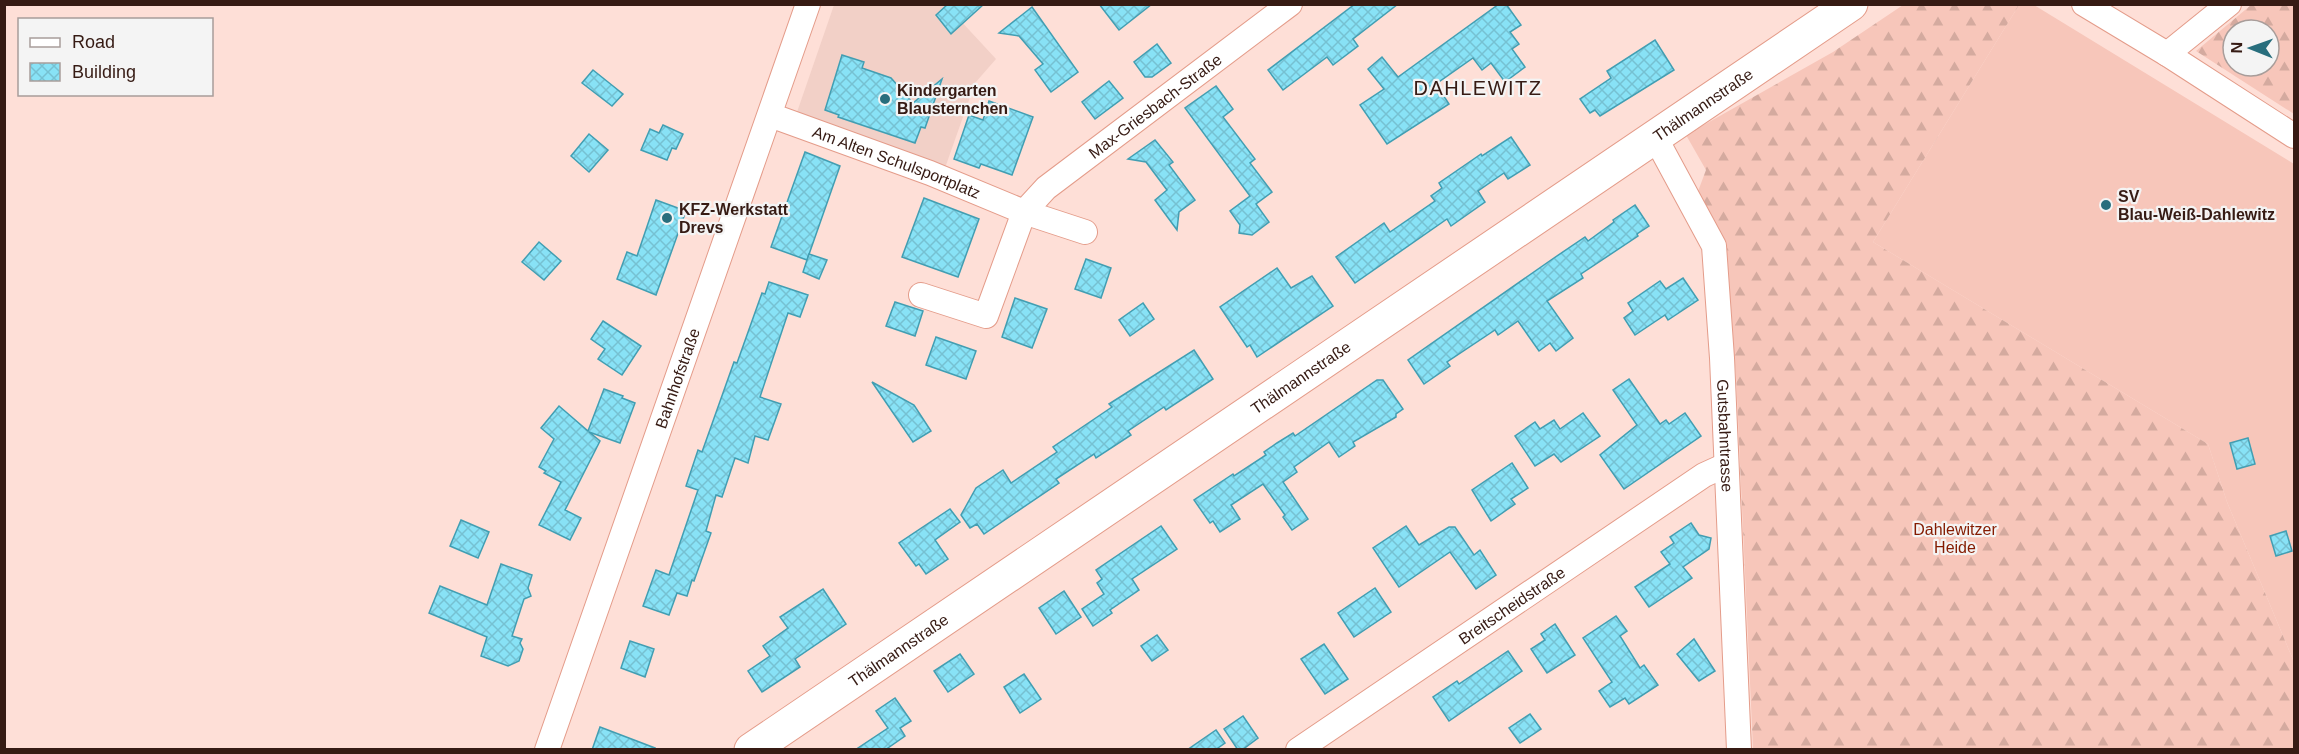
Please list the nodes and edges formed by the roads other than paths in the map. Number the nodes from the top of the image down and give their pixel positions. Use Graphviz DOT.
graph roads {
  1 [pos="808,4"];
  2 [pos="1290,4"];
  3 [pos="1851,4"];
  4 [pos="2084,4"];
  5 [pos="2229,4"];
  6 [pos="2167,54"];
  7 [pos="770,115"];
  8 [pos="2295,136"];
  9 [pos="1655,137"];
  10 [pos="1023,212"];
  11 [pos="1085,232"];
  12 [pos="921,295"];
  13 [pos="1726,465"];
  14 [pos="547,750"];
  15 [pos="751,750"];
  16 [pos="1298,750"];
  17 [pos="1739,750"];
  1 -- 7 [label="street, Bahnhofstraße"];
  2 -- 10 [label="street, Max-Griesbach-Straße"];
  3 -- 9 [label="main road, Thälmannstraße"];
  4 -- 6 [label="street"];
  5 -- 6 [label="street"];
  6 -- 8 [label="street"];
  7 -- 10 [label="street, Am Alten Schulsportplatz"];
  7 -- 14 [label="street, Bahnhofstraße"];
  9 -- 13 [label="street, Gutsbahntrasse"];
  9 -- 15 [label="main road, Thälmannstraße"];
  10 -- 11 [label="street, Am Alten Schulsportplatz"];
  10 -- 12 [label="street"];
  13 -- 16 [label="street, Breitscheidstraße"];
  13 -- 17 [label="street, Gutsbahntrasse"];
}
